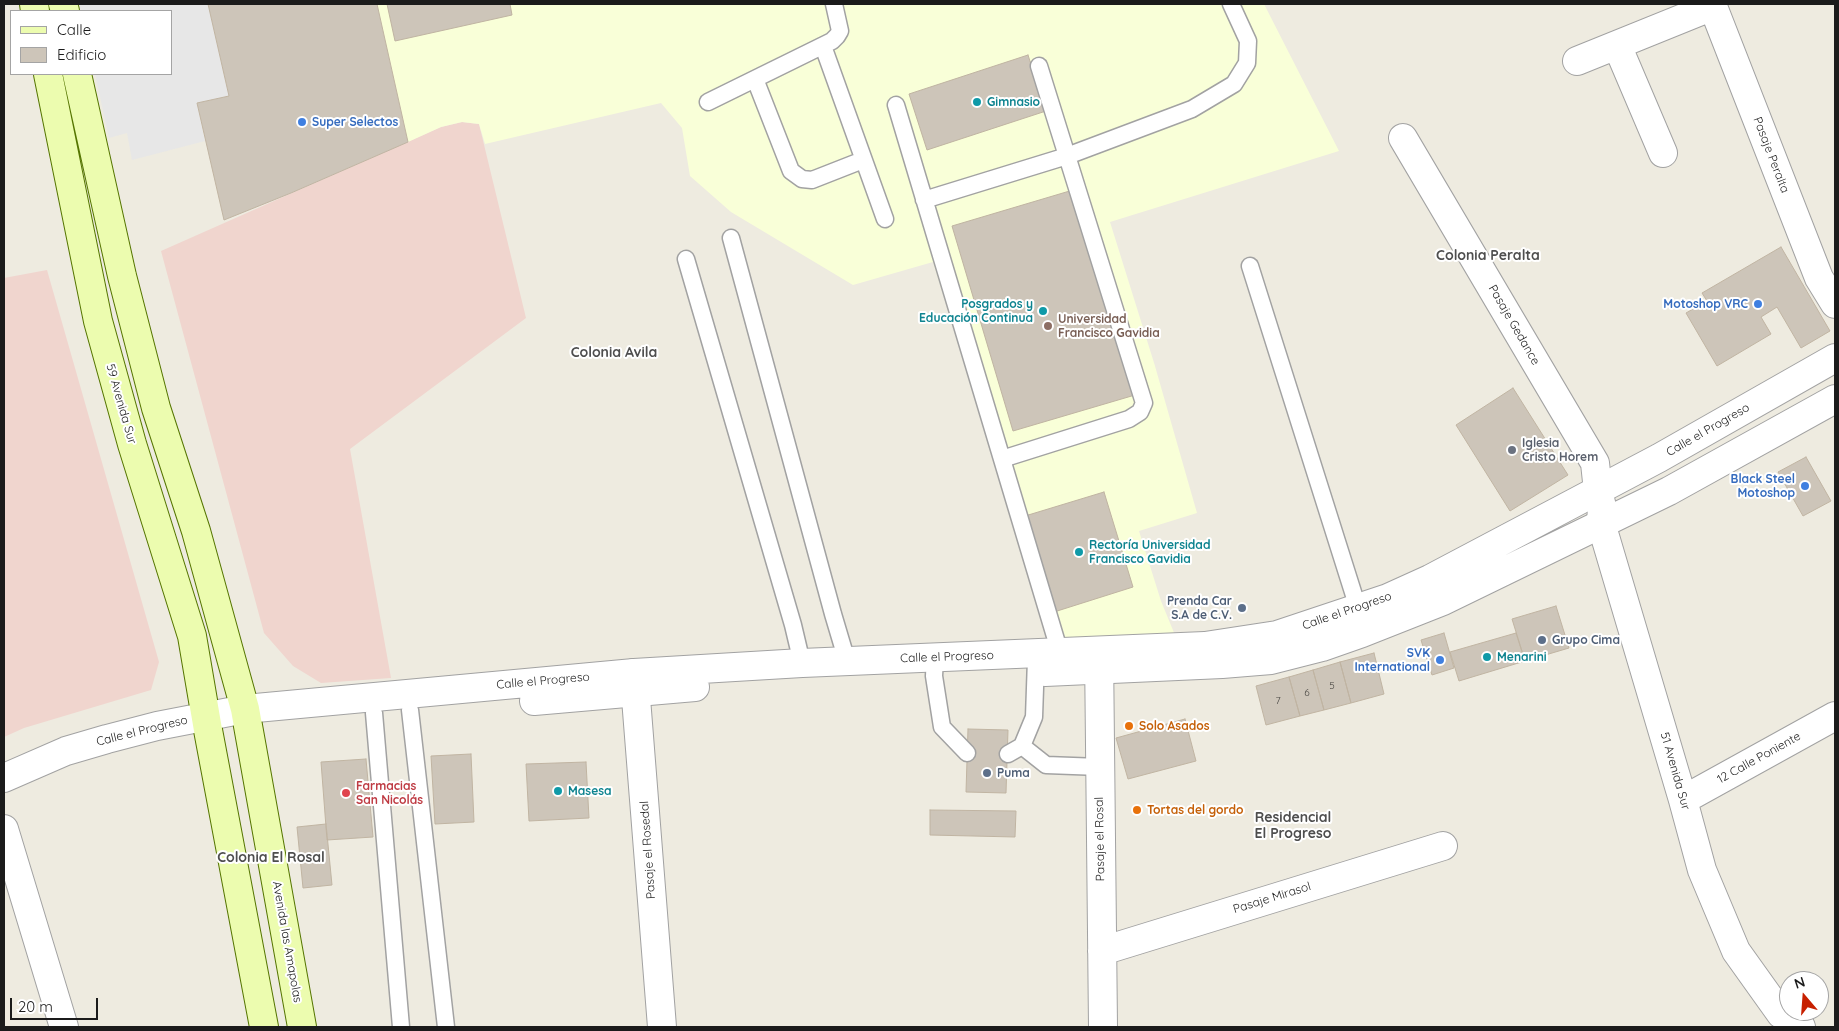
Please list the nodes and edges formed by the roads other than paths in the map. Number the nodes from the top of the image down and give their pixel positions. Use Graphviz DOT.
graph roads {
  1 [pos="834,4"];
  2 [pos="1231,4"];
  3 [pos="1712,5"];
  4 [pos="1617,45"];
  5 [pos="823,46"];
  6 [pos="1577,61"];
  7 [pos="1039,66"];
  8 [pos="48,75"];
  9 [pos="77,75"];
  10 [pos="755,79"];
  11 [pos="708,102"];
  12 [pos="896,105"];
  13 [pos="1403,138"];
  14 [pos="1663,154"];
  15 [pos="1067,156"];
  16 [pos="864,160"];
  17 [pos="924,200"];
  18 [pos="885,220"];
  19 [pos="731,238"];
  20 [pos="686,259"];
  21 [pos="1250,266"];
  22 [pos="1835,304"];
  23 [pos="1835,358"];
  24 [pos="1835,399"];
  25 [pos="1002,459"];
  26 [pos="1598,491"];
  27 [pos="1601,523"];
  28 [pos="1358,608"];
  29 [pos="1044,660"];
  30 [pos="847,661"];
  31 [pos="1099,661"];
  32 [pos="802,663"];
  33 [pos="935,667"];
  34 [pos="635,683"];
  35 [pos="410,710"];
  36 [pos="374,713"];
  37 [pos="1835,716"];
  38 [pos="246,717"];
  39 [pos="207,723"];
  40 [pos="967,753"];
  41 [pos="1100,767"];
  42 [pos="4,778"];
  43 [pos="4,792"];
  44 [pos="1683,800"];
  45 [pos="4,828"];
  46 [pos="1443,846"];
  47 [pos="1102,950"];
  48 [pos="64,1027"];
  49 [pos="264,1027"];
  50 [pos="302,1027"];
  51 [pos="401,1027"];
  52 [pos="446,1027"];
  53 [pos="662,1027"];
  54 [pos="1103,1027"];
  55 [pos="1801,1027"];
  1 -- 5 [label="lane"];
  2 -- 15 [label="lane"];
  3 -- 4 [label="street"];
  3 -- 22 [label="street, Pasaje Peralta"];
  4 -- 6 [label="street"];
  4 -- 14 [label="street"];
  5 -- 10 [label="lane"];
  5 -- 16 [label="lane"];
  7 -- 15 [label="lane"];
  8 -- 39 [label="main road, 59 Avenida Sur"];
  9 -- 38 [label="main road"];
  10 -- 11 [label="lane"];
  10 -- 16 [label="lane"];
  12 -- 17 [label="lane"];
  13 -- 26 [label="street, Pasaje Gedance"];
  15 -- 17 [label="lane"];
  15 -- 25 [label="lane"];
  16 -- 18 [label="lane"];
  17 -- 25 [label="lane"];
  19 -- 30 [label="lane"];
  20 -- 32 [label="lane"];
  21 -- 28 [label="lane"];
  23 -- 26 [label="street, Calle el Progreso"];
  24 -- 27 [label="street, Calle el Progreso"];
  25 -- 29 [label="lane"];
  26 -- 27 [label="street, 51 Avenida Sur"];
  26 -- 28 [label="street, Calle el Progreso"];
  27 -- 31 [label="street, Calle el Progreso"];
  27 -- 44 [label="street, 51 Avenida Sur"];
  28 -- 31 [label="street, Calle el Progreso"];
  29 -- 31 [label="street, Calle el Progreso"];
  29 -- 33 [label="street, Calle el Progreso"];
  29 -- 41 [label="lane"];
  30 -- 32 [label="street, Calle el Progreso"];
  30 -- 33 [label="street, Calle el Progreso"];
  31 -- 41 [label="street, Pasaje el Rosal"];
  32 -- 34 [label="street, Calle el Progreso"];
  33 -- 34 [label="street, Calle el Progreso"];
  33 -- 40 [label="lane"];
  34 -- 35 [label="street, Calle el Progreso"];
  34 -- 38 [label="street, Calle el Progreso"];
  34 -- 53 [label="street, Pasaje el Rosedal"];
  35 -- 36 [label="street, Calle el Progreso"];
  35 -- 52 [label="lane"];
  36 -- 38 [label="street, Calle el Progreso"];
  36 -- 51 [label="lane"];
  37 -- 44 [label="street, 12 Calle Poniente"];
  38 -- 39 [label="street, Calle el Progreso"];
  38 -- 50 [label="main road, Avenida las Amapolas"];
  39 -- 42 [label="street, Calle el Progreso"];
  39 -- 43 [label="street, Calle el Progreso"];
  39 -- 49 [label="main road"];
  41 -- 47 [label="street, Pasaje el Rosal"];
  44 -- 55 [label="street, 51 Avenida Sur"];
  45 -- 48 [label="street"];
  46 -- 47 [label="street, Pasaje Mirasol"];
  47 -- 54 [label="street, Pasaje el Rosal"];
}
